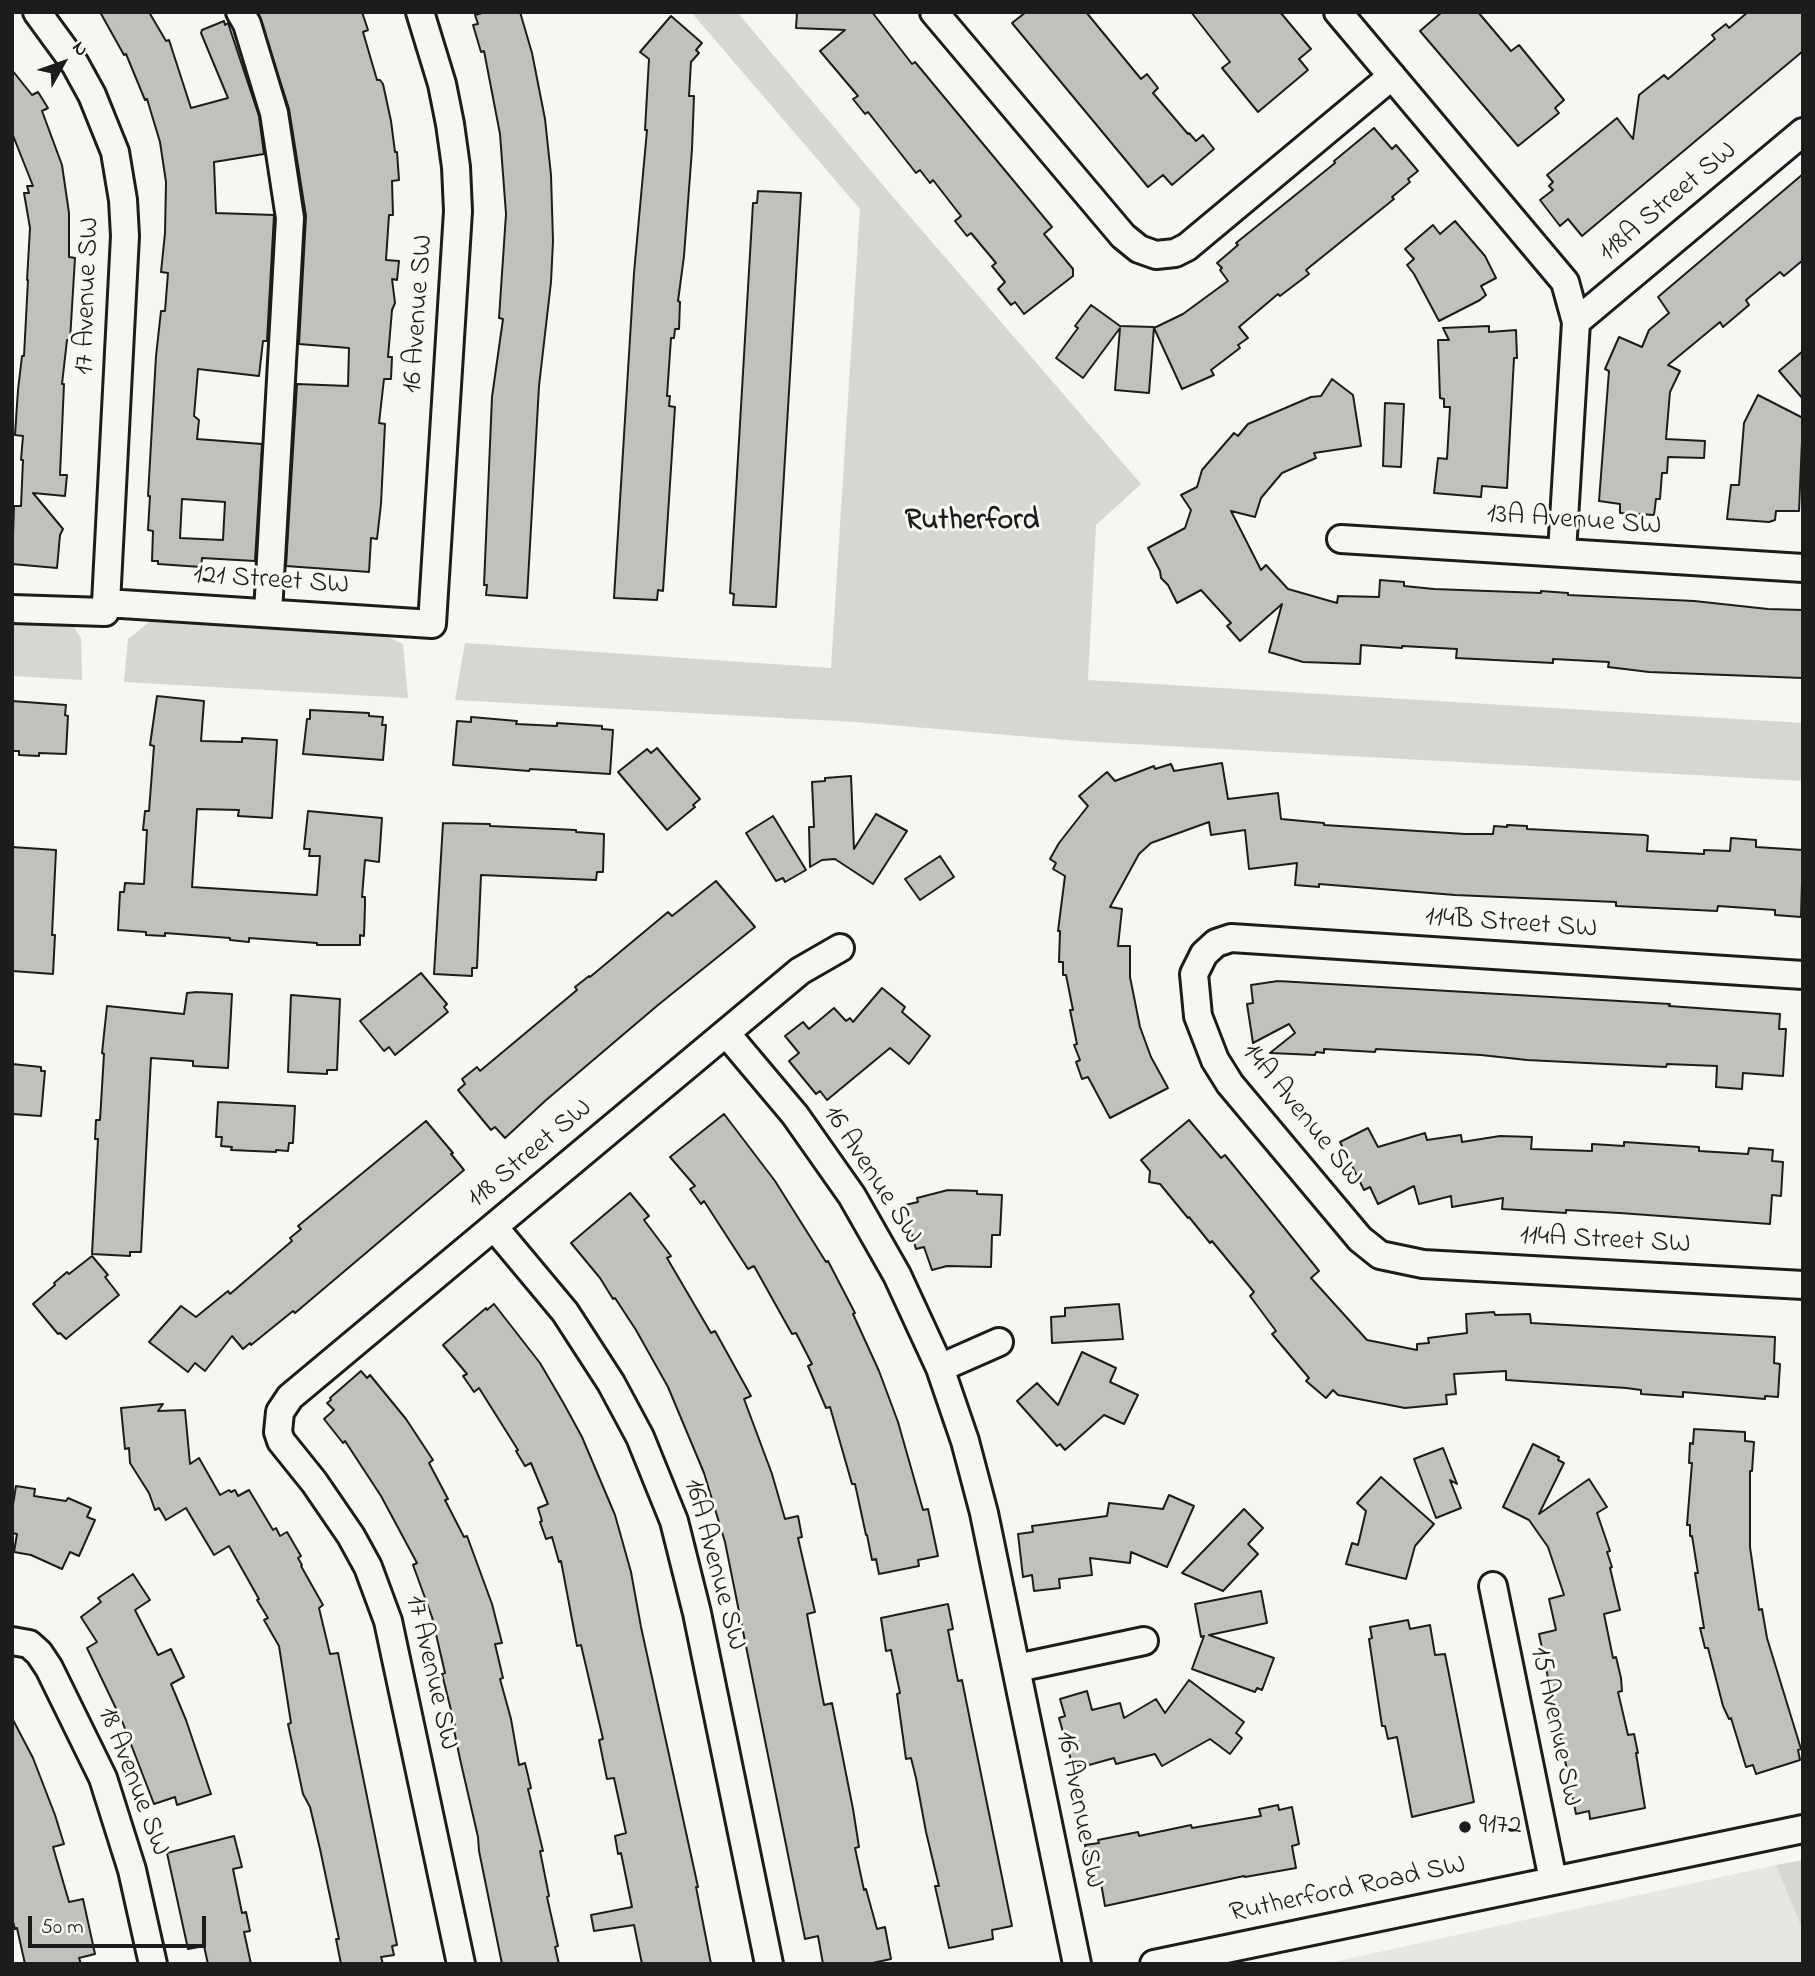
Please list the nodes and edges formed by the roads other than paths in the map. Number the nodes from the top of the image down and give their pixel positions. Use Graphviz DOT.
graph roads {
  1 [pos="37,12"];
  2 [pos="240,12"];
  3 [pos="420,12"];
  4 [pos="934,12"];
  5 [pos="1338,12"];
  6 [pos="1392,76"];
  7 [pos="1803,132"];
  8 [pos="1576,322"];
  9 [pos="1341,539"];
  10 [pos="1562,552"];
  11 [pos="1803,568"];
  12 [pos="106,608"];
  13 [pos="12,609"];
  14 [pos="268,613"];
  15 [pos="432,624"];
  16 [pos="1216,943"];
  17 [pos="840,948"];
  18 [pos="1803,975"];
  19 [pos="726,1033"];
  20 [pos="494,1227"];
  21 [pos="1405,1261"];
  22 [pos="1803,1285"];
  23 [pos="999,1342"];
  24 [pos="940,1368"];
  25 [pos="278,1423"];
  26 [pos="1493,1586"];
  27 [pos="16,1641"];
  28 [pos="1144,1642"];
  29 [pos="1017,1668"];
  30 [pos="1803,1829"];
  31 [pos="1553,1880"];
  32 [pos="153,1964"];
  33 [pos="461,1964"];
  34 [pos="769,1964"];
  35 [pos="1077,1964"];
  36 [pos="1154,1964"];
  1 -- 12 [label="street, 17 Avenue SW"];
  2 -- 14 [label="street"];
  3 -- 15 [label="street, 16 Avenue SW"];
  4 -- 6 [label="street"];
  5 -- 6 [label="street"];
  6 -- 8 [label="street"];
  7 -- 8 [label="street, 118A Street SW"];
  8 -- 10 [label="street"];
  9 -- 10 [label="street, 13A Avenue SW"];
  10 -- 11 [label="street, 13A Avenue SW"];
  12 -- 13 [label="street, 121 Street SW"];
  12 -- 14 [label="street, 121 Street SW"];
  14 -- 15 [label="street, 121 Street SW"];
  16 -- 18 [label="street, 114B Street SW"];
  16 -- 21 [label="street, 14A Avenue SW"];
  17 -- 19 [label="street, 118 Street SW"];
  19 -- 20 [label="street, 118 Street SW"];
  19 -- 24 [label="street, 16 Avenue SW"];
  20 -- 25 [label="street, 118 Street SW"];
  20 -- 34 [label="street, 16A Avenue SW"];
  21 -- 22 [label="street, 114A Street SW"];
  23 -- 24 [label="street"];
  24 -- 29 [label="street, 16 Avenue SW"];
  25 -- 33 [label="street, 17 Avenue SW"];
  26 -- 31 [label="street, 15 Avenue SW"];
  27 -- 32 [label="street, 18 Avenue SW"];
  28 -- 29 [label="street"];
  29 -- 35 [label="street, 16 Avenue SW"];
  30 -- 31 [label="street, Rutherford Road SW"];
  31 -- 36 [label="street, Rutherford Road SW"];
}
